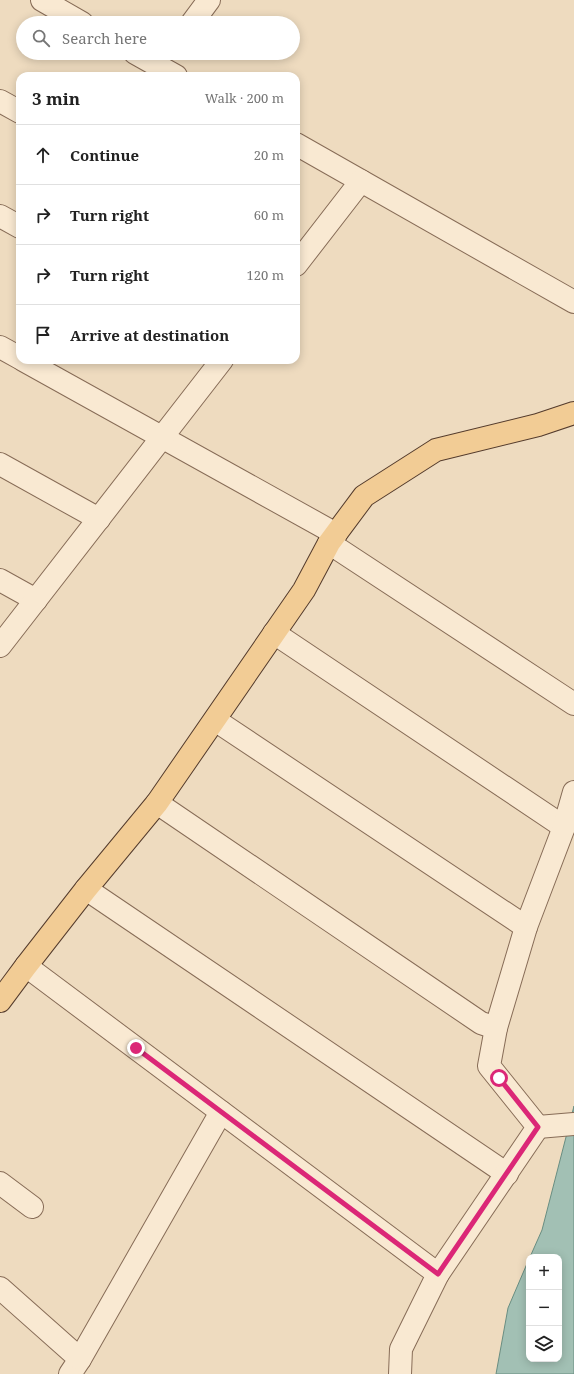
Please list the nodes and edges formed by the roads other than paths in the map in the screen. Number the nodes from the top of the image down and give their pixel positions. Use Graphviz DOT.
graph roads {
  1 [pos="42,0"];
  2 [pos="209,0"];
  3 [pos="70,16"];
  4 [pos="197,16"];
  5 [pos="154,60"];
  6 [pos="168,65"];
  7 [pos="0,100"];
  8 [pos="16,110"];
  9 [pos="300,146"];
  10 [pos="361,181"];
  11 [pos="0,216"];
  12 [pos="16,225"];
  13 [pos="300,260"];
  14 [pos="574,302"];
  15 [pos="0,347"];
  16 [pos="16,356"];
  17 [pos="30,364"];
  18 [pos="219,364"];
  19 [pos="574,413"];
  20 [pos="162,437"];
  21 [pos="0,464"];
  22 [pos="99,519"];
  23 [pos="333,538"];
  24 [pos="0,580"];
  25 [pos="36,600"];
  26 [pos="274,633"];
  27 [pos="0,646"];
  28 [pos="574,704"];
  29 [pos="214,720"];
  30 [pos="574,792"];
  31 [pos="157,803"];
  32 [pos="564,827"];
  33 [pos="86,889"];
  34 [pos="526,927"];
  35 [pos="26,966"];
  36 [pos="0,1001"];
  37 [pos="496,1028"];
  38 [pos="221,1112"];
  39 [pos="574,1124"];
  40 [pos="538,1127"];
  41 [pos="507,1174"];
  42 [pos="0,1183"];
  43 [pos="32,1207"];
  44 [pos="438,1274"];
  45 [pos="0,1288"];
  46 [pos="75,1366"];
  47 [pos="400,1374"];
  1 -- 3 [label="street"];
  2 -- 4 [label="street"];
  5 -- 6 [label="street"];
  7 -- 8 [label="street"];
  9 -- 10 [label="street"];
  10 -- 13 [label="street"];
  10 -- 14 [label="street"];
  11 -- 12 [label="street"];
  15 -- 16 [label="street"];
  17 -- 20 [label="street"];
  18 -- 20 [label="street"];
  19 -- 23 [label="main road"];
  20 -- 22 [label="street"];
  20 -- 23 [label="street"];
  21 -- 22 [label="street"];
  22 -- 25 [label="street"];
  23 -- 26 [label="main road"];
  23 -- 28 [label="street"];
  24 -- 25 [label="street"];
  25 -- 27 [label="street"];
  26 -- 29 [label="main road"];
  26 -- 32 [label="street"];
  29 -- 31 [label="main road"];
  29 -- 34 [label="street"];
  30 -- 32 [label="street"];
  31 -- 33 [label="main road"];
  31 -- 37 [label="street"];
  32 -- 34 [label="street"];
  33 -- 35 [label="main road"];
  33 -- 41 [label="street"];
  34 -- 37 [label="street"];
  35 -- 36 [label="main road"];
  35 -- 38 [label="street"];
  37 -- 40 [label="street"];
  38 -- 44 [label="street"];
  38 -- 46 [label="street"];
  39 -- 40 [label="street"];
  40 -- 41 [label="street"];
  41 -- 44 [label="street"];
  42 -- 43 [label="street"];
  44 -- 47 [label="street"];
  45 -- 46 [label="street"];
}
